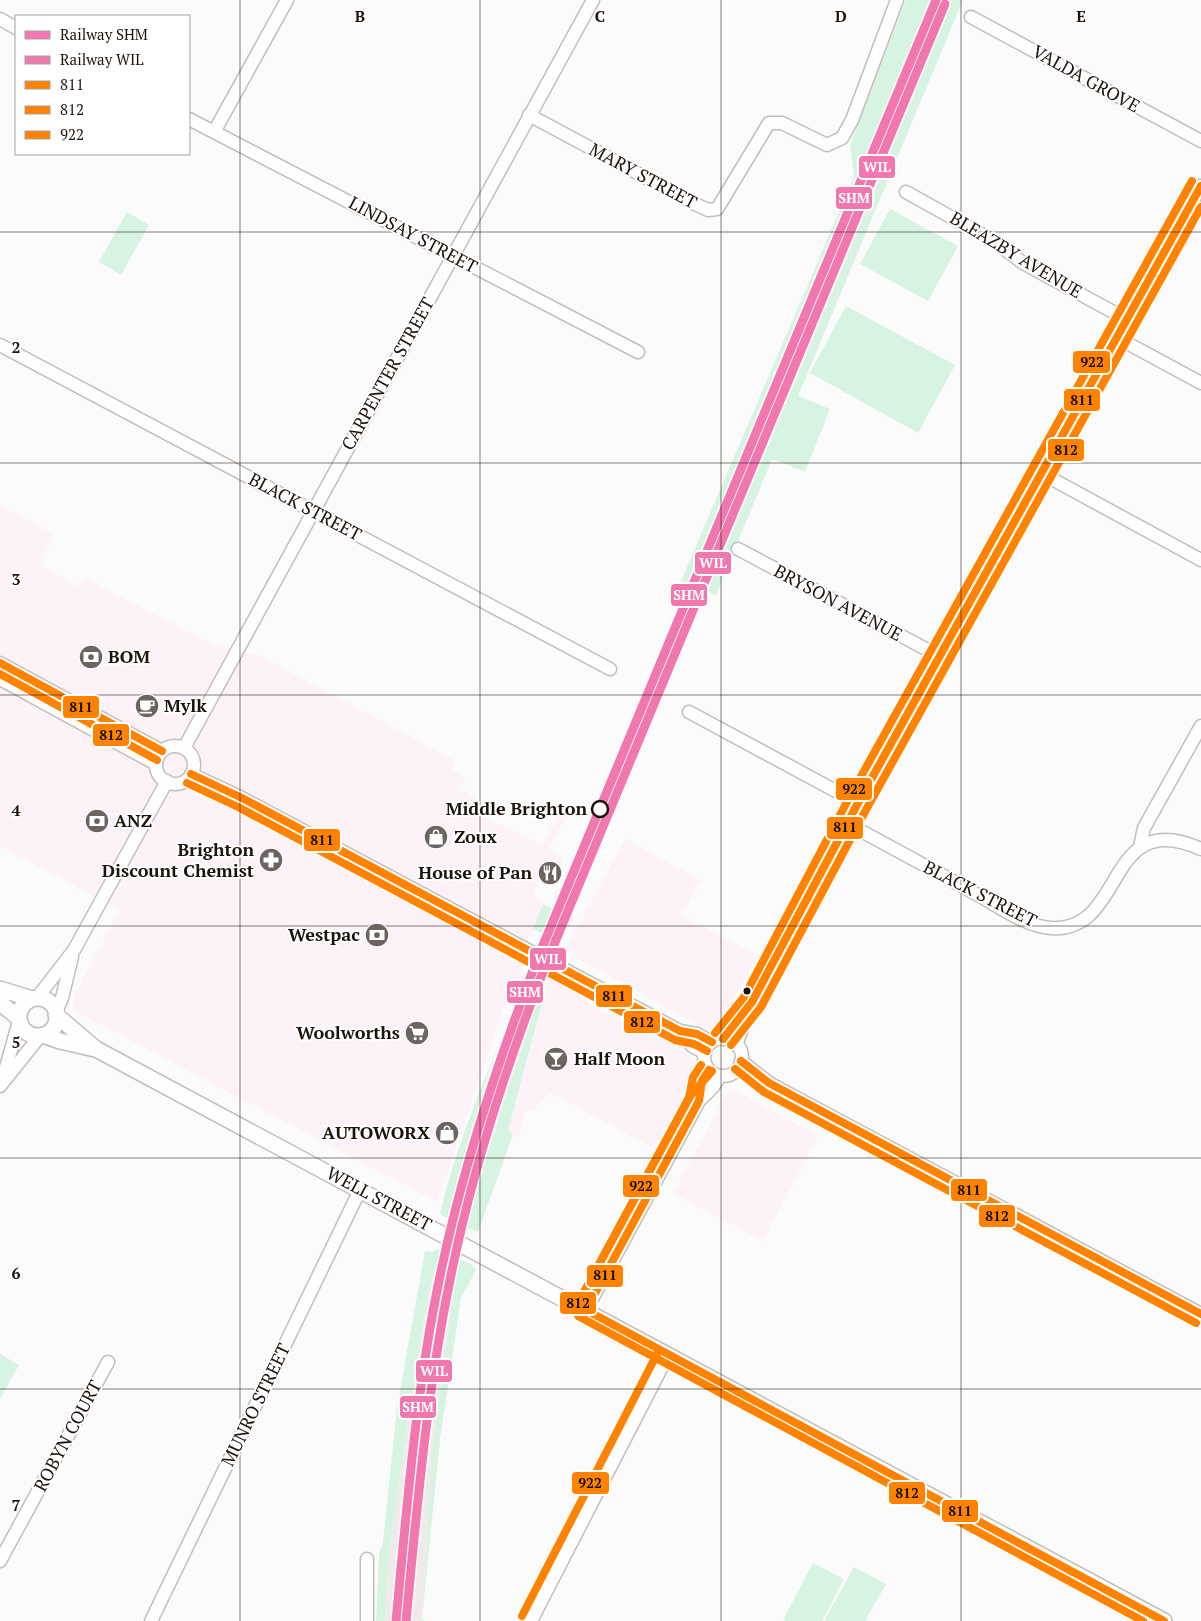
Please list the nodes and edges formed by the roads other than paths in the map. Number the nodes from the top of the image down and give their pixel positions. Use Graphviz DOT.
graph roads {
  1 [pos="287,0"];
  2 [pos="592,0"];
  3 [pos="897,0"];
  4 [pos="971,17"];
  5 [pos="0,19"];
  6 [pos="15,27"];
  7 [pos="529,115"];
  8 [pos="190,120"];
  9 [pos="214,132"];
  10 [pos="1201,141"];
  11 [pos="1201,186"];
  12 [pos="906,192"];
  13 [pos="452,256"];
  14 [pos="1126,319"];
  15 [pos="1116,337"];
  16 [pos="0,345"];
  17 [pos="638,352"];
  18 [pos="1201,383"];
  19 [pos="1041,474"];
  20 [pos="313,511"];
  21 [pos="738,549"];
  22 [pos="1201,560"];
  23 [pos="939,656"];
  24 [pos="0,663"];
  25 [pos="610,669"];
  26 [pos="0,679"];
  27 [pos="689,712"];
  28 [pos="1201,726"];
  29 [pos="184,748"];
  30 [pos="162,751"];
  31 [pos="156,764"];
  32 [pos="191,774"];
  33 [pos="167,781"];
  34 [pos="858,803"];
  35 [pos="848,824"];
  36 [pos="1140,847"];
  37 [pos="1201,849"];
  38 [pos="74,950"];
  39 [pos="0,989"];
  40 [pos="35,999"];
  41 [pos="752,1002"];
  42 [pos="0,1003"];
  43 [pos="56,1013"];
  44 [pos="19,1019"];
  45 [pos="41,1035"];
  46 [pos="713,1045"];
  47 [pos="736,1045"];
  48 [pos="96,1049"];
  49 [pos="741,1061"];
  50 [pos="714,1073"];
  51 [pos="734,1073"];
  52 [pos="1,1083"];
  53 [pos="769,1083"];
  54 [pos="360,1190"];
  55 [pos="586,1310"];
  56 [pos="1201,1314"];
  57 [pos="668,1355"];
  58 [pos="108,1362"];
  59 [pos="368,1559"];
  60 [pos="0,1562"];
  61 [pos="151,1621"];
  62 [pos="367,1621"];
  63 [pos="531,1621"];
  64 [pos="1164,1621"];
  1 -- 9 [label="street"];
  2 -- 7 [label="street, CARPENTER STREET"];
  3 -- 7 [label="street, MARY STREET"];
  4 -- 10 [label="street, VALDA GROVE"];
  5 -- 6 [label="street"];
  7 -- 13 [label="street, CARPENTER STREET"];
  8 -- 9 [label="street, LINDSAY STREET"];
  9 -- 13 [label="street, LINDSAY STREET"];
  11 -- 14 [label="street"];
  12 -- 14 [label="street, BLEAZBY AVENUE"];
  13 -- 17 [label="street, LINDSAY STREET"];
  13 -- 20 [label="street, CARPENTER STREET"];
  14 -- 15 [label="street"];
  15 -- 18 [label="street"];
  15 -- 19 [label="street"];
  16 -- 20 [label="street, BLACK STREET"];
  19 -- 22 [label="street"];
  19 -- 23 [label="street"];
  20 -- 25 [label="street, BLACK STREET"];
  20 -- 29 [label="street, CARPENTER STREET"];
  21 -- 23 [label="street, BRYSON AVENUE"];
  23 -- 34 [label="street"];
  24 -- 30 [label="street"];
  26 -- 31 [label="street"];
  27 -- 34 [label="street"];
  28 -- 36 [label="street"];
  29 -- 30 [label="street"];
  29 -- 32 [label="street"];
  30 -- 31 [label="street"];
  31 -- 33 [label="street"];
  32 -- 33 [label="street"];
  32 -- 46 [label="street"];
  33 -- 38 [label="street"];
  34 -- 35 [label="street"];
  35 -- 36 [label="street, BLACK STREET"];
  35 -- 41 [label="street"];
  36 -- 37 [label="street"];
  38 -- 40 [label="street"];
  38 -- 43 [label="street"];
  39 -- 40 [label="street"];
  40 -- 43 [label="street"];
  40 -- 44 [label="street"];
  41 -- 46 [label="street"];
  41 -- 47 [label="street"];
  42 -- 44 [label="street"];
  43 -- 45 [label="street"];
  43 -- 48 [label="street, WELL STREET"];
  44 -- 45 [label="street"];
  44 -- 52 [label="street"];
  45 -- 48 [label="street, WELL STREET"];
  45 -- 52 [label="street"];
  46 -- 47 [label="street"];
  46 -- 50 [label="street"];
  47 -- 49 [label="street"];
  48 -- 54 [label="street, WELL STREET"];
  49 -- 51 [label="street"];
  49 -- 53 [label="street"];
  50 -- 51 [label="street"];
  50 -- 55 [label="street"];
  51 -- 53 [label="street"];
  53 -- 56 [label="street"];
  54 -- 55 [label="street, WELL STREET"];
  54 -- 61 [label="street, MUNRO STREET"];
  55 -- 57 [label="street, WELL STREET"];
  57 -- 63 [label="street"];
  57 -- 64 [label="street, WELL STREET"];
  58 -- 60 [label="street, ROBYN COURT"];
  59 -- 62 [label="street"];
}
